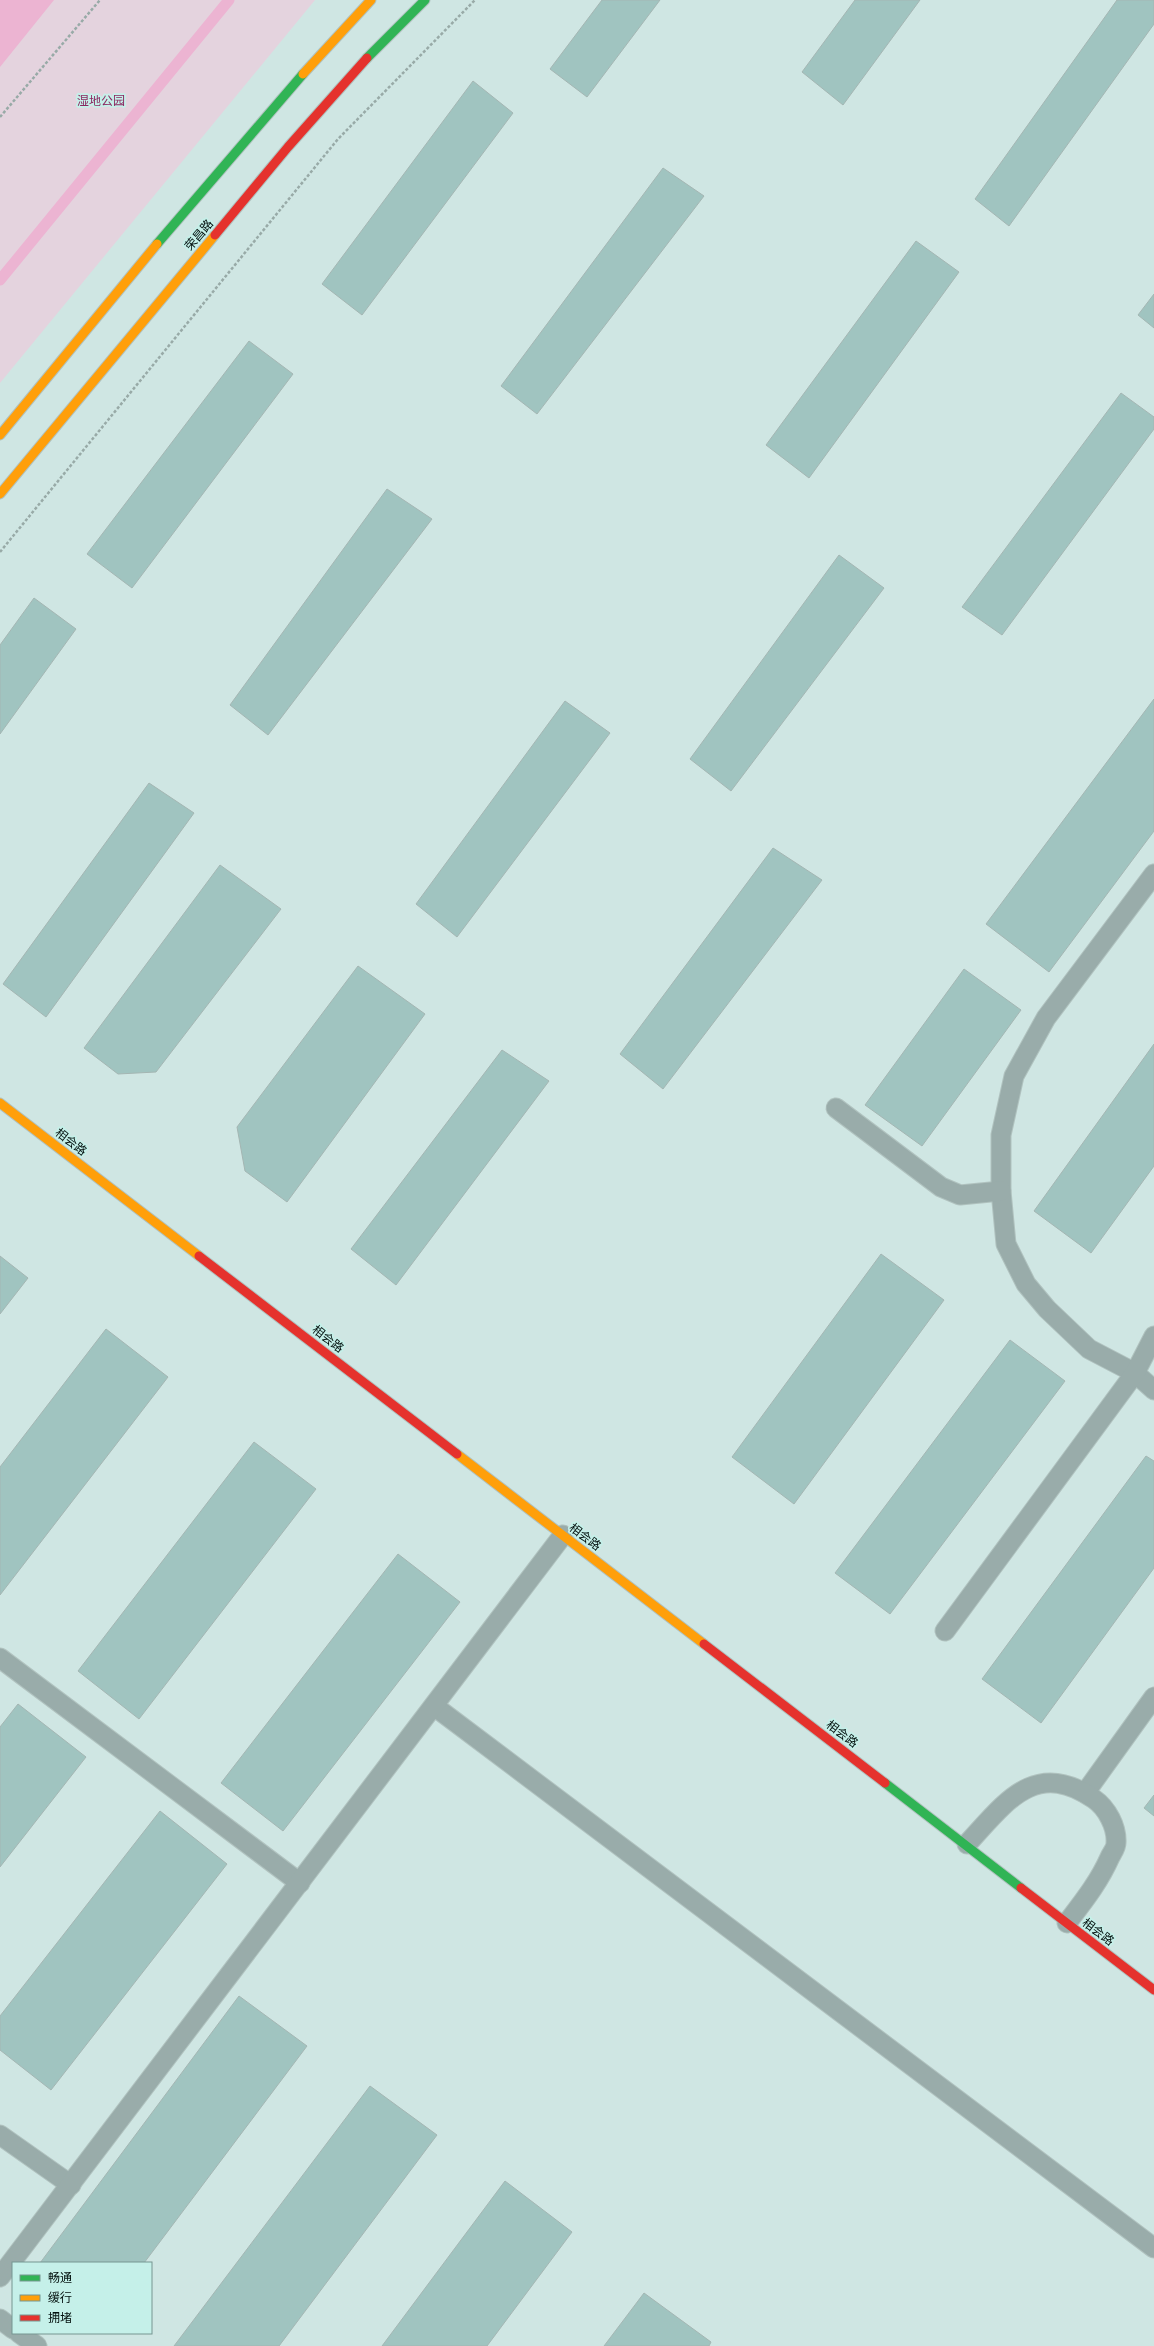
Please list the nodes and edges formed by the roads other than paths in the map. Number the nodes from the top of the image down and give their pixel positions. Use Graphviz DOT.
graph roads {
  1 [pos="370,0"];
  2 [pos="425,0"];
  3 [pos="0,435"];
  4 [pos="0,494"];
  5 [pos="1154,874"];
  6 [pos="0,1103"];
  7 [pos="836,1108"];
  8 [pos="1001,1191"];
  9 [pos="1154,1336"];
  10 [pos="1135,1373"];
  11 [pos="1154,1390"];
  12 [pos="563,1535"];
  13 [pos="945,1631"];
  14 [pos="0,1658"];
  15 [pos="1154,1697"];
  16 [pos="434,1706"];
  17 [pos="1085,1793"];
  18 [pos="966,1844"];
  19 [pos="300,1883"];
  20 [pos="1067,1923"];
  21 [pos="1154,1990"];
  22 [pos="0,2135"];
  23 [pos="71,2185"];
  24 [pos="1154,2248"];
  25 [pos="0,2277"];
  26 [pos="0,2319"];
  27 [pos="12,2327"];
  28 [pos="20,2334"];
  29 [pos="37,2346"];
  1 -- 3 [label="street"];
  2 -- 4 [label="street, 荣昌路"];
  5 -- 8 [label="lane"];
  6 -- 12 [label="street, 相会路"];
  7 -- 8 [label="lane"];
  8 -- 10 [label="lane"];
  9 -- 10 [label="lane"];
  10 -- 11 [label="lane"];
  10 -- 13 [label="lane"];
  12 -- 16 [label="lane"];
  12 -- 18 [label="street, 相会路"];
  14 -- 19 [label="lane"];
  15 -- 17 [label="lane"];
  16 -- 19 [label="lane"];
  16 -- 24 [label="lane"];
  17 -- 18 [label="lane"];
  17 -- 20 [label="lane"];
  18 -- 20 [label="street, 相会路"];
  19 -- 23 [label="lane"];
  20 -- 21 [label="street, 相会路"];
  22 -- 23 [label="lane"];
  23 -- 25 [label="lane"];
  26 -- 27 [label="lane"];
  28 -- 29 [label="lane"];
}
